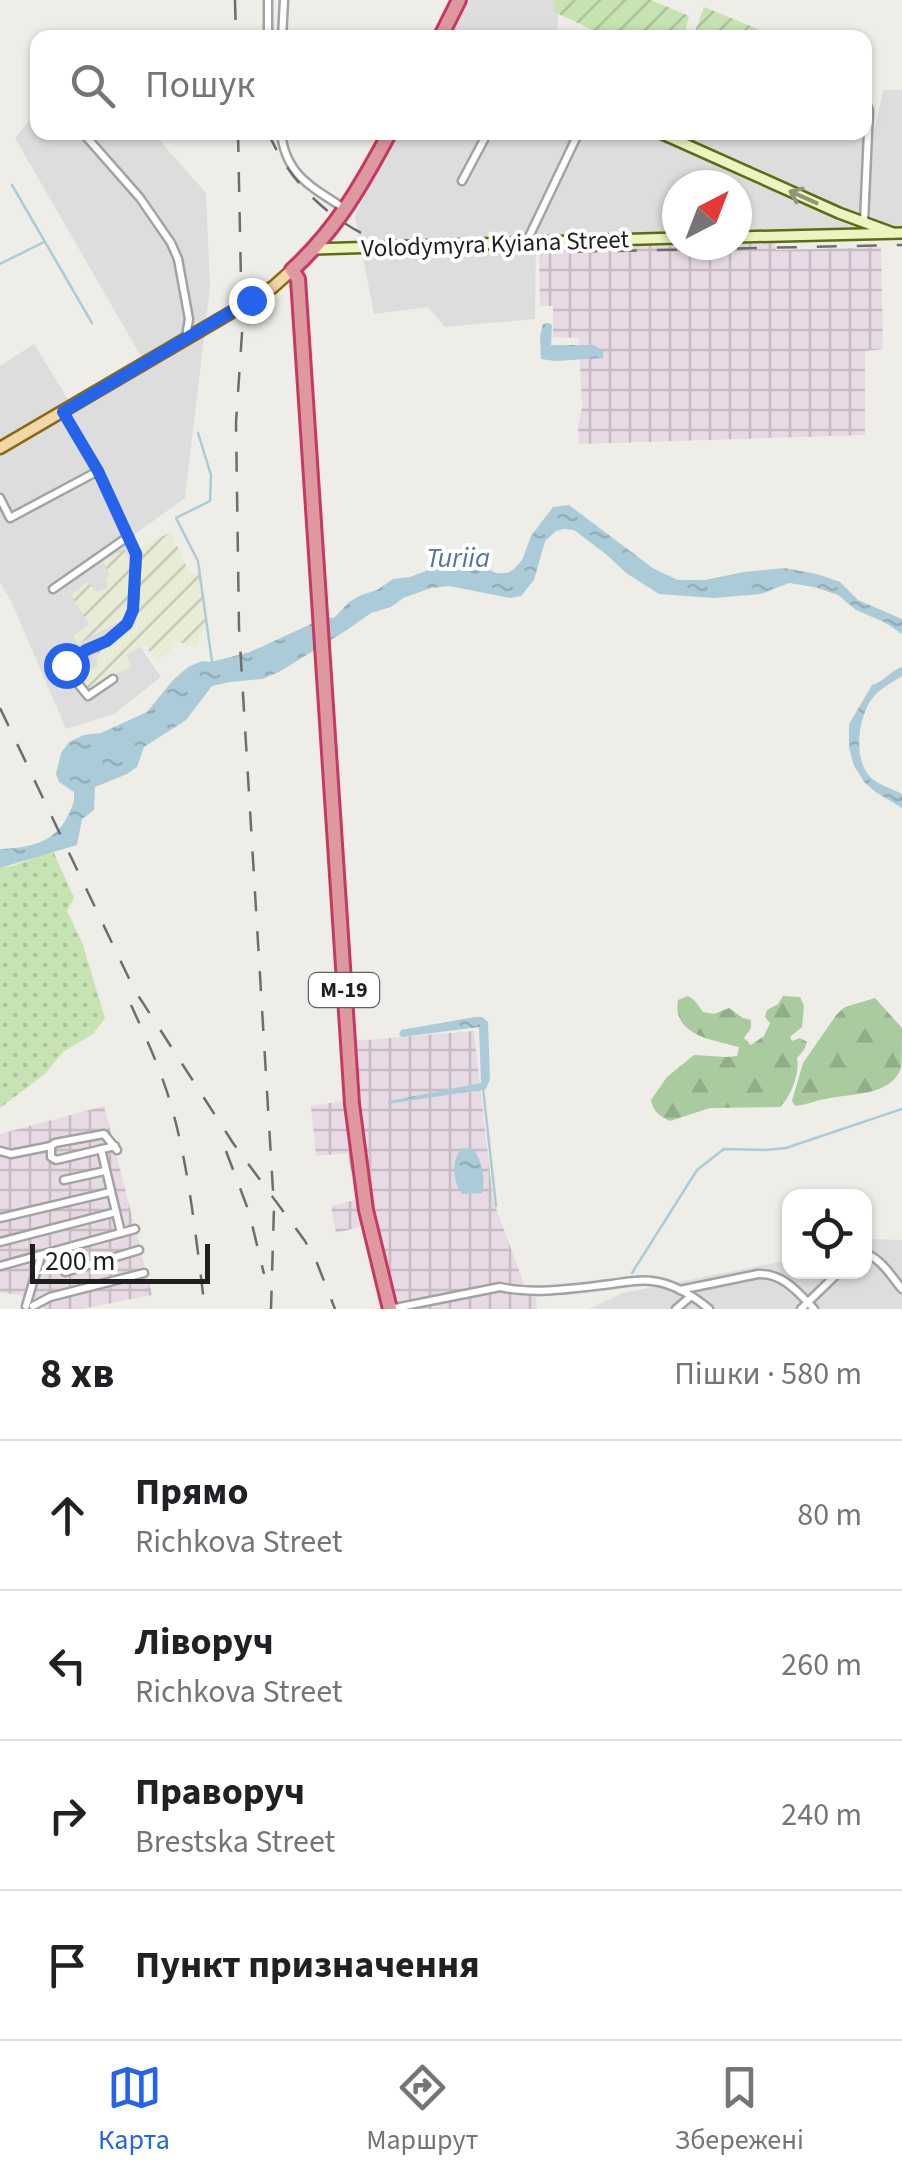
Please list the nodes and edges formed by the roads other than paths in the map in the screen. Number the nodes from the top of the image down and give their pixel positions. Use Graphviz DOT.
graph roads {
  1 [pos="268,0"];
  2 [pos="284,0"];
  3 [pos="460,0"];
  4 [pos="268,30"];
  5 [pos="282,30"];
  6 [pos="448,30"];
  7 [pos="89,140"];
  8 [pos="282,140"];
  9 [pos="385,140"];
  10 [pos="484,140"];
  11 [pos="575,140"];
  12 [pos="676,140"];
  13 [pos="868,140"];
  14 [pos="462,181"];
  15 [pos="346,209"];
  16 [pos="839,213"];
  17 [pos="864,223"];
  18 [pos="898,233"];
  19 [pos="836,234"];
  20 [pos="752,237"];
  21 [pos="662,238"];
  22 [pos="526,243"];
  23 [pos="314,249"];
  24 [pos="292,270"];
  25 [pos="185,338"];
  26 [pos="63,412"];
  27 [pos="0,448"];
  28 [pos="98,471"];
  29 [pos="0,498"];
  30 [pos="129,536"];
  31 [pos="53,589"];
  32 [pos="114,679"];
  33 [pos="50,1146"];
  34 [pos="101,1149"];
  35 [pos="0,1151"];
  36 [pos="105,1171"];
  37 [pos="64,1180"];
  38 [pos="110,1192"];
  39 [pos="116,1212"];
  40 [pos="0,1218"];
  41 [pos="136,1230"];
  42 [pos="121,1233"];
  43 [pos="0,1242"];
  44 [pos="140,1250"];
  45 [pos="42,1254"];
  46 [pos="872,1257"];
  47 [pos="0,1266"];
  48 [pos="65,1272"];
  49 [pos="144,1273"];
  50 [pos="834,1279"];
  51 [pos="902,1289"];
  52 [pos="679,1290"];
  53 [pos="691,1296"];
  54 [pos="811,1306"];
  55 [pos="390,1309"];
  56 [pos="676,1309"];
  57 [pos="708,1309"];
  58 [pos="800,1309"];
  1 -- 4 [label="street"];
  2 -- 5 [label="street"];
  3 -- 6 [label="highway"];
  7 -- 25 [label="street"];
  8 -- 15 [label="street"];
  9 -- 15 [label="highway"];
  10 -- 14 [label="street"];
  11 -- 22 [label="street"];
  16 -- 12 [label="main road, one-way"];
  13 -- 17 [label="street"];
  15 -- 23 [label="highway"];
  16 -- 17 [label="main road"];
  16 -- 19 [label="main road"];
  17 -- 18 [label="main road"];
  18 -- 19 [label="main road"];
  19 -- 20 [label="main road"];
  21 -- 22 [label="main road, Volodymyra Kyiana Street"];
  22 -- 23 [label="main road, Volodymyra Kyiana Street"];
  23 -- 24 [label="highway"];
  24 -- 25 [label="main road"];
  24 -- 55 [label="highway, М-19"];
  25 -- 26 [label="main road"];
  26 -- 27 [label="main road"];
  26 -- 28 [label="street"];
  28 -- 29 [label="street"];
  28 -- 30 [label="street"];
  30 -- 31 [label="street"];
  30 -- 32 [label="street"];
  33 -- 34 [label="street"];
  33 -- 34 [label="street"];
  33 -- 35 [label="street"];
  34 -- 36 [label="street"];
  36 -- 37 [label="street"];
  36 -- 38 [label="street"];
  38 -- 39 [label="street"];
  38 -- 40 [label="street"];
  39 -- 42 [label="street"];
  39 -- 43 [label="street"];
  41 -- 42 [label="street"];
  42 -- 45 [label="street"];
  44 -- 48 [label="street"];
  45 -- 47 [label="street"];
  45 -- 49 [label="street"];
  46 -- 51 [label="street"];
  50 -- 54 [label="street"];
  52 -- 53 [label="street"];
  52 -- 54 [label="street"];
  52 -- 55 [label="street"];
  53 -- 56 [label="street"];
  53 -- 57 [label="street"];
  54 -- 58 [label="street"];
}
